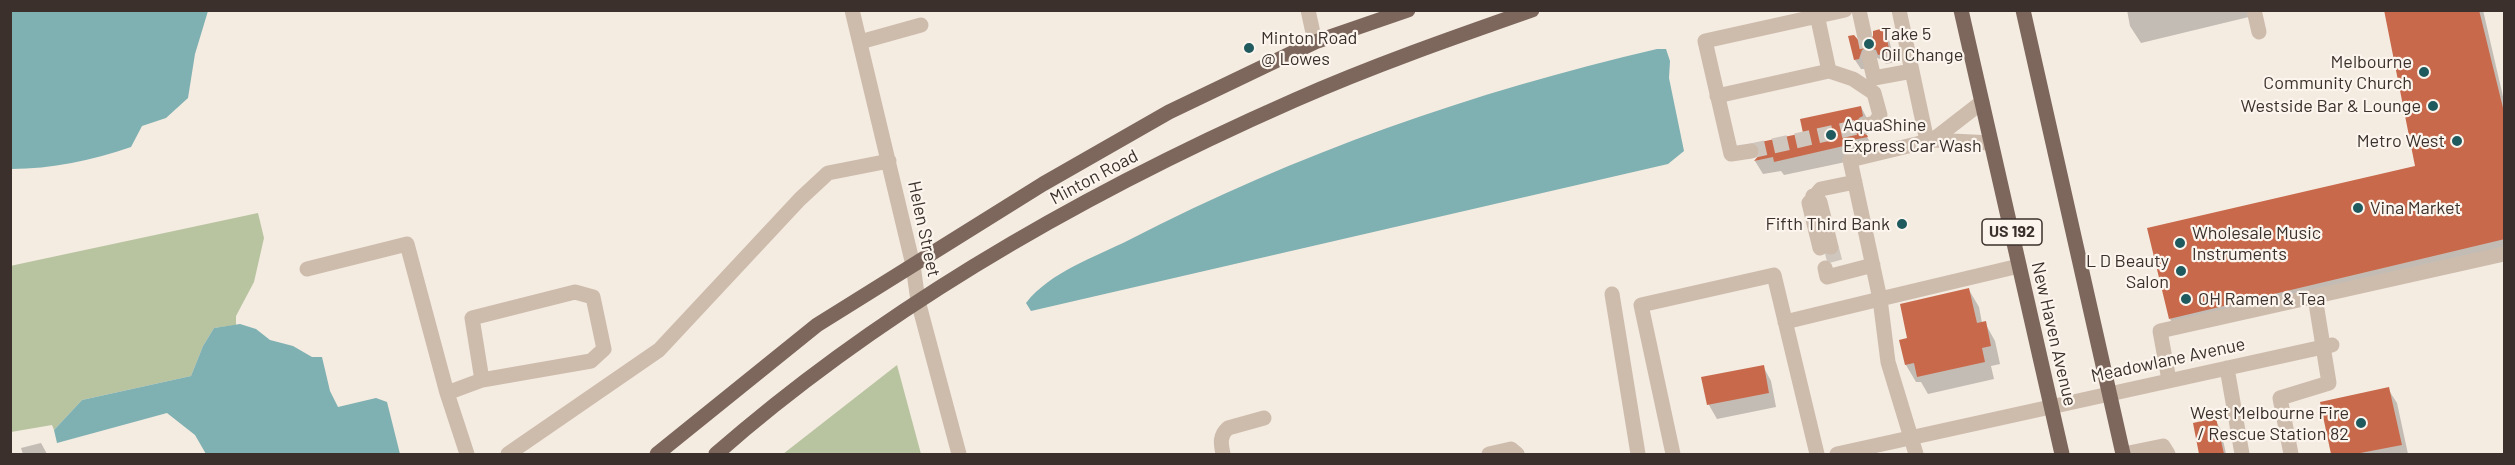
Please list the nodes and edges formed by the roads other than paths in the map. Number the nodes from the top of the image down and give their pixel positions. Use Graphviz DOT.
graph roads {
  1 [pos="852,10"];
  2 [pos="1308,10"];
  3 [pos="1407,10"];
  4 [pos="1532,10"];
  5 [pos="1845,10"];
  6 [pos="1859,10"];
  7 [pos="1899,10"];
  8 [pos="1961,10"];
  9 [pos="2023,10"];
  10 [pos="2254,10"];
  11 [pos="1816,13"];
  12 [pos="921,25"];
  13 [pos="2259,32"];
  14 [pos="1864,33"];
  15 [pos="860,42"];
  16 [pos="1315,42"];
  17 [pos="1869,57"];
  18 [pos="1829,71"];
  19 [pos="1912,71"];
  20 [pos="1718,96"];
  21 [pos="1982,102"];
  22 [pos="1866,126"];
  23 [pos="1930,141"];
  24 [pos="1991,143"];
  25 [pos="1751,151"];
  26 [pos="889,161"];
  27 [pos="1855,182"];
  28 [pos="1826,247"];
  29 [pos="2505,254"];
  30 [pos="913,265"];
  31 [pos="1873,265"];
  32 [pos="2019,266"];
  33 [pos="307,269"];
  34 [pos="1833,270"];
  35 [pos="1612,294"];
  36 [pos="2314,297"];
  37 [pos="1880,299"];
  38 [pos="918,301"];
  39 [pos="1785,322"];
  40 [pos="2327,346"];
  41 [pos="2227,368"];
  42 [pos="482,380"];
  43 [pos="2169,380"];
  44 [pos="447,393"];
  45 [pos="2109,393"];
  46 [pos="2051,406"];
  47 [pos="1264,418"];
  48 [pos="1913,438"];
  49 [pos="467,454"];
  50 [pos="508,454"];
  51 [pos="657,454"];
  52 [pos="716,454"];
  53 [pos="959,454"];
  54 [pos="1223,454"];
  55 [pos="1489,454"];
  56 [pos="1517,454"];
  57 [pos="1638,454"];
  58 [pos="1673,454"];
  59 [pos="1817,454"];
  60 [pos="1837,454"];
  61 [pos="1916,454"];
  62 [pos="2062,454"];
  63 [pos="2124,454"];
  64 [pos="2168,454"];
  65 [pos="2242,454"];
  66 [pos="2290,454"];
  1 -- 15 [label="street, Helen Street"];
  2 -- 16 [label="street"];
  3 -- 16 [label="main road, Minton Road"];
  4 -- 38 [label="main road, Minton Road"];
  5 -- 11 [label="street"];
  6 -- 14 [label="street"];
  7 -- 19 [label="street"];
  8 -- 21 [label="main road, New Haven Avenue / US 192"];
  9 -- 45 [label="main road"];
  10 -- 13 [label="street"];
  11 -- 18 [label="street"];
  11 -- 20 [label="street"];
  12 -- 15 [label="street"];
  15 -- 26 [label="street, Helen Street"];
  16 -- 30 [label="main road, Minton Road"];
  17 -- 19 [label="street"];
  18 -- 20 [label="street"];
  18 -- 22 [label="street"];
  19 -- 23 [label="street"];
  20 -- 25 [label="street"];
  21 -- 23 [label="street"];
  21 -- 24 [label="main road, New Haven Avenue / US 192"];
  23 -- 24 [label="street"];
  23 -- 27 [label="street"];
  24 -- 32 [label="main road, New Haven Avenue / US 192"];
  26 -- 30 [label="street, Helen Street"];
  26 -- 50 [label="street"];
  27 -- 28 [label="street"];
  27 -- 31 [label="street"];
  29 -- 36 [label="street"];
  30 -- 38 [label="street, Helen Street"];
  30 -- 51 [label="main road, Minton Road"];
  31 -- 34 [label="street"];
  31 -- 37 [label="street"];
  32 -- 37 [label="street"];
  32 -- 46 [label="main road, New Haven Avenue / US 192"];
  33 -- 44 [label="street"];
  35 -- 57 [label="street"];
  36 -- 40 [label="street"];
  36 -- 43 [label="street"];
  37 -- 39 [label="street"];
  37 -- 48 [label="street"];
  38 -- 52 [label="main road, Minton Road"];
  38 -- 53 [label="street, Helen Street"];
  39 -- 58 [label="street"];
  39 -- 59 [label="street"];
  40 -- 41 [label="street, Meadowlane Avenue"];
  40 -- 66 [label="street"];
  41 -- 43 [label="street, Meadowlane Avenue"];
  41 -- 65 [label="street"];
  42 -- 42 [label="street"];
  42 -- 44 [label="street"];
  43 -- 45 [label="street, Meadowlane Avenue"];
  44 -- 49 [label="street"];
  45 -- 46 [label="street, Meadowlane Avenue"];
  45 -- 63 [label="main road"];
  46 -- 48 [label="street, Meadowlane Avenue"];
  46 -- 62 [label="main road, New Haven Avenue / US 192"];
  47 -- 54 [label="street"];
  48 -- 60 [label="street, Meadowlane Avenue"];
  48 -- 61 [label="street"];
  55 -- 56 [label="street"];
  63 -- 64 [label="street"];
}
